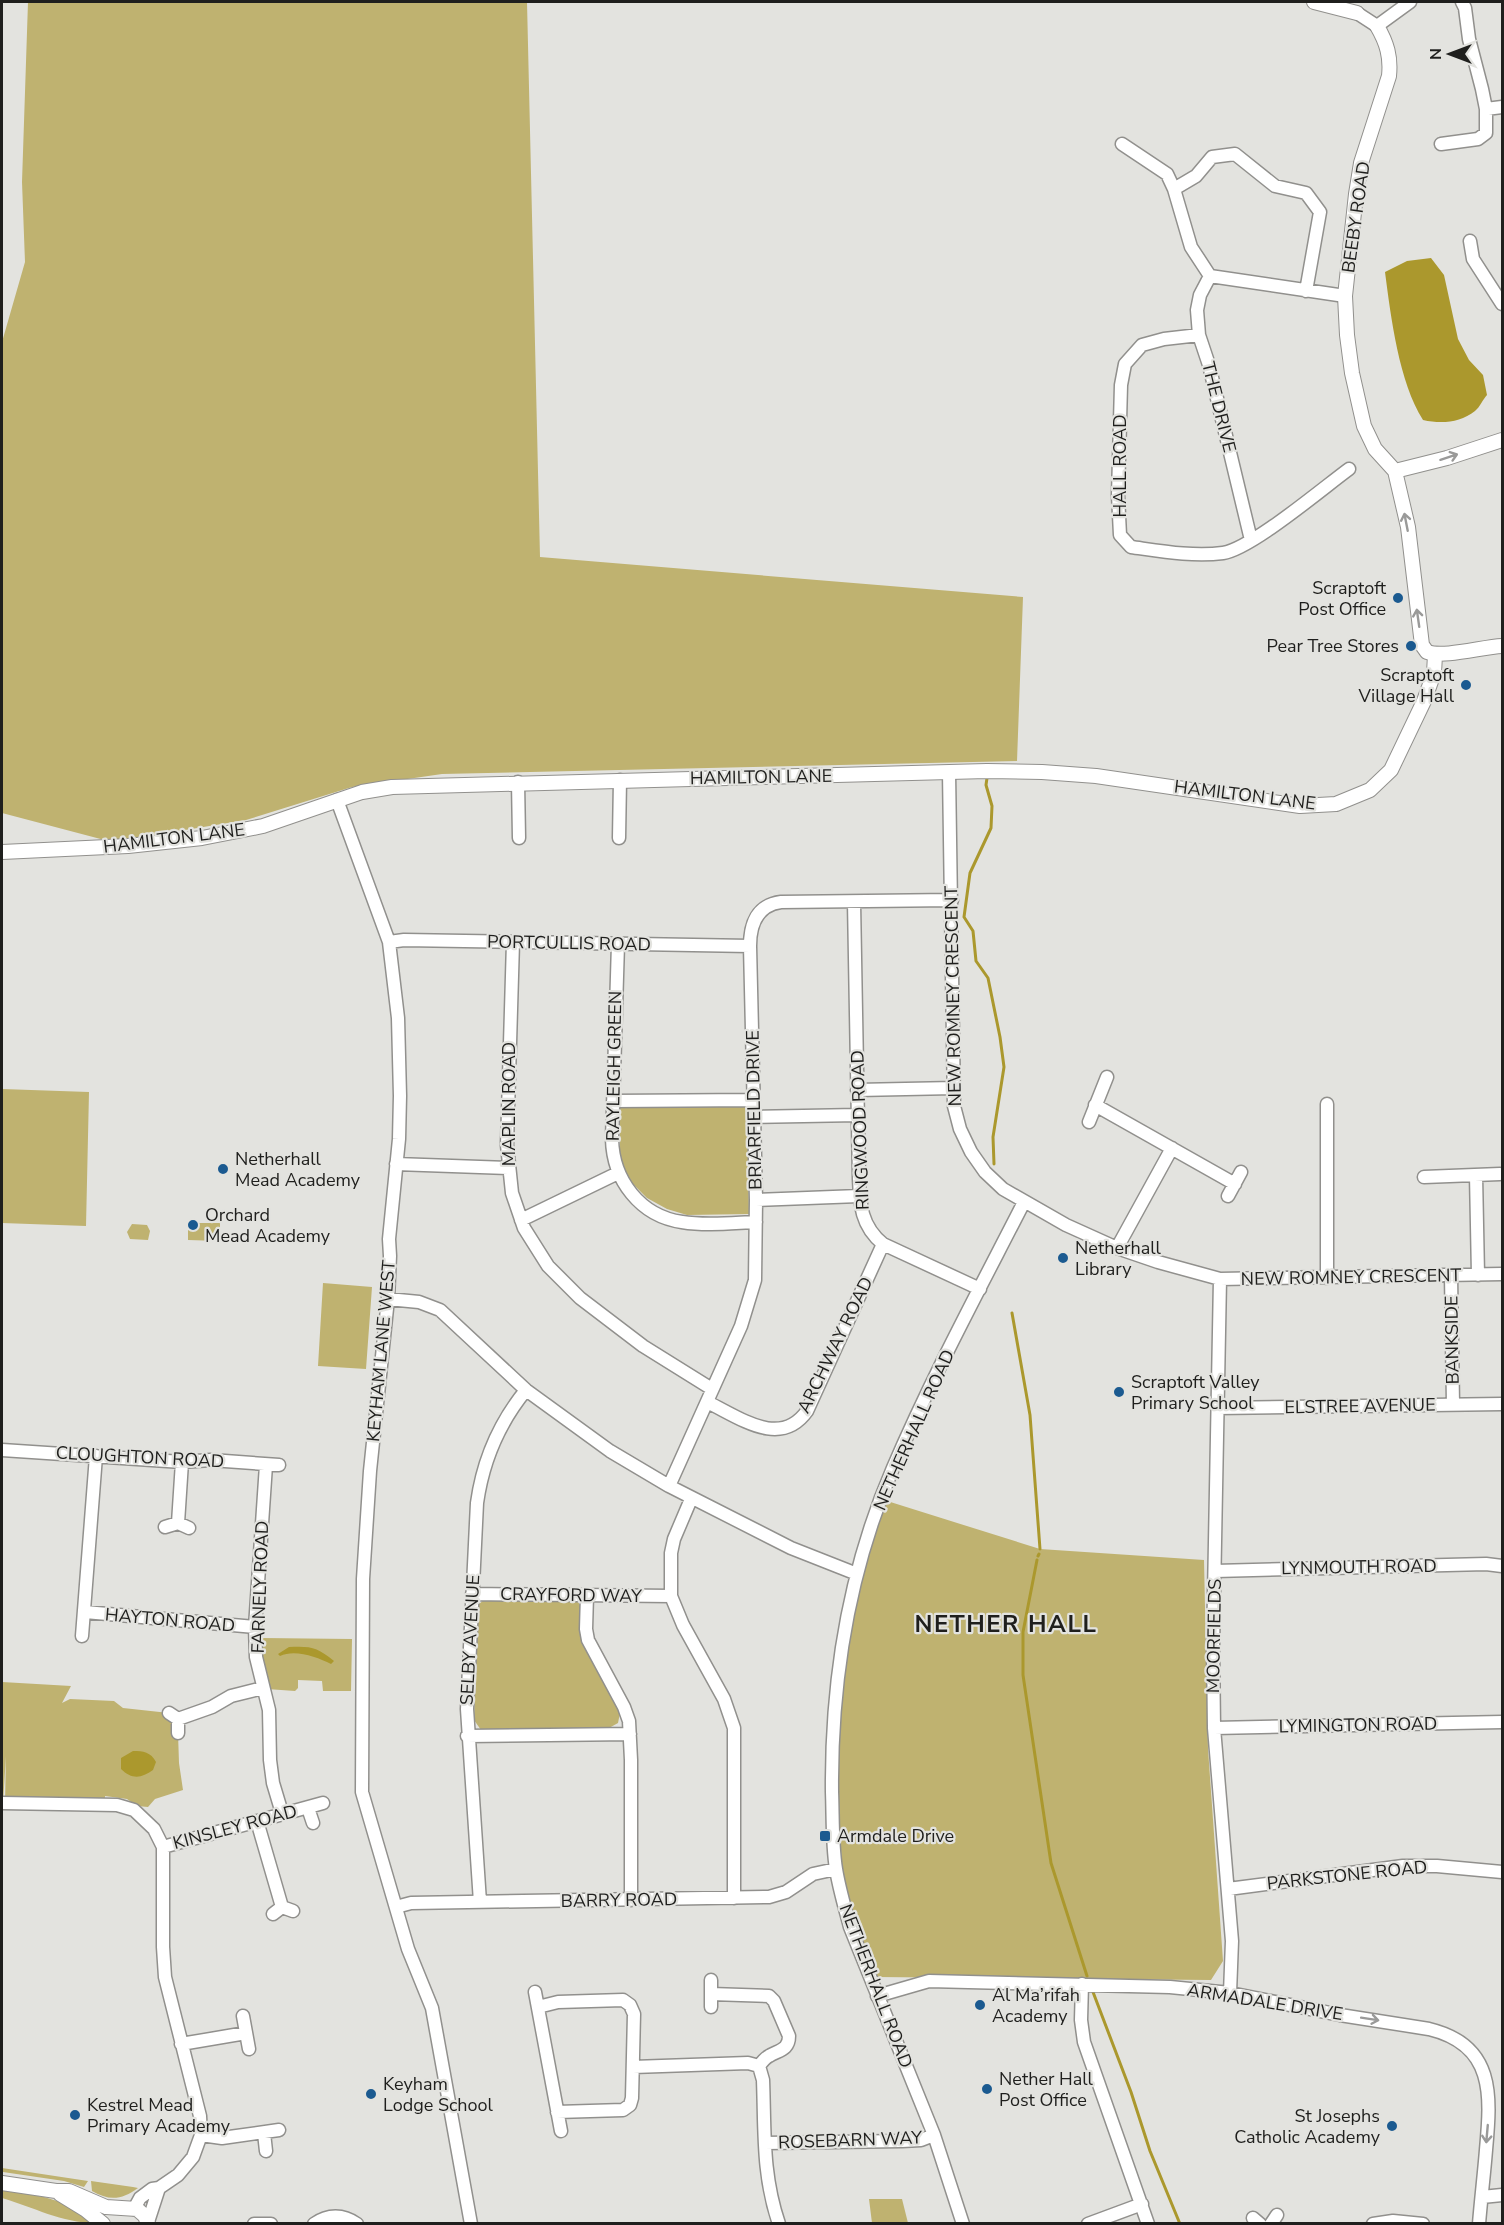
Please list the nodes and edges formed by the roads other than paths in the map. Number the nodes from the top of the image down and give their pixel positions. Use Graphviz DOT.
graph roads {
  1 [pos="1314,2"];
  2 [pos="1410,2"];
  3 [pos="1462,2"];
  4 [pos="1357,13"];
  5 [pos="1377,26"];
  6 [pos="1503,106"];
  7 [pos="1486,109"];
  8 [pos="1122,144"];
  9 [pos="1441,144"];
  10 [pos="1174,189"];
  11 [pos="1470,241"];
  12 [pos="1210,276"];
  13 [pos="1306,291"];
  14 [pos="1345,296"];
  15 [pos="1503,304"];
  16 [pos="1199,335"];
  17 [pos="1503,440"];
  18 [pos="1348,469"];
  19 [pos="1395,471"];
  20 [pos="1251,540"];
  21 [pos="1503,646"];
  22 [pos="1435,655"];
  23 [pos="949,772"];
  24 [pos="620,780"];
  25 [pos="518,782"];
  26 [pos="338,800"];
  27 [pos="519,838"];
  28 [pos="619,838"];
  29 [pos="2,852"];
  30 [pos="952,900"];
  31 [pos="854,902"];
  32 [pos="389,942"];
  33 [pos="513,942"];
  34 [pos="618,944"];
  35 [pos="750,946"];
  36 [pos="1107,1077"];
  37 [pos="954,1088"];
  38 [pos="857,1090"];
  39 [pos="754,1100"];
  40 [pos="613,1101"];
  41 [pos="1327,1104"];
  42 [pos="1095,1106"];
  43 [pos="858,1114"];
  44 [pos="754,1117"];
  45 [pos="1089,1122"];
  46 [pos="1172,1148"];
  47 [pos="396,1164"];
  48 [pos="508,1168"];
  49 [pos="1241,1172"];
  50 [pos="618,1173"];
  51 [pos="1500,1174"];
  52 [pos="1476,1175"];
  53 [pos="1424,1177"];
  54 [pos="1235,1184"];
  55 [pos="859,1196"];
  56 [pos="1228,1196"];
  57 [pos="756,1200"];
  58 [pos="1024,1202"];
  59 [pos="520,1220"];
  60 [pos="756,1222"];
  61 [pos="883,1244"];
  62 [pos="1117,1248"];
  63 [pos="1503,1274"];
  64 [pos="1451,1275"];
  65 [pos="1478,1275"];
  66 [pos="1327,1278"];
  67 [pos="1220,1279"];
  68 [pos="980,1289"];
  69 [pos="387,1299"];
  70 [pos="712,1389"];
  71 [pos="526,1390"];
  72 [pos="707,1402"];
  73 [pos="1503,1404"];
  74 [pos="1453,1405"];
  75 [pos="1217,1408"];
  76 [pos="2,1450"];
  77 [pos="96,1456"];
  78 [pos="182,1462"];
  79 [pos="273,1465"];
  80 [pos="669,1486"];
  81 [pos="690,1499"];
  82 [pos="177,1526"];
  83 [pos="1503,1566"];
  84 [pos="1215,1571"];
  85 [pos="857,1575"];
  86 [pos="472,1594"];
  87 [pos="587,1595"];
  88 [pos="671,1596"];
  89 [pos="85,1612"];
  90 [pos="255,1627"];
  91 [pos="82,1636"];
  92 [pos="263,1688"];
  93 [pos="1503,1722"];
  94 [pos="1214,1728"];
  95 [pos="178,1733"];
  96 [pos="630,1734"];
  97 [pos="467,1736"];
  98 [pos="2,1803"];
  99 [pos="323,1803"];
  100 [pos="308,1808"];
  101 [pos="282,1814"];
  102 [pos="257,1821"];
  103 [pos="313,1823"];
  104 [pos="163,1847"];
  105 [pos="836,1869"];
  106 [pos="1503,1872"];
  107 [pos="1228,1889"];
  108 [pos="735,1898"];
  109 [pos="632,1900"];
  110 [pos="480,1902"];
  111 [pos="396,1907"];
  112 [pos="282,1911"];
  113 [pos="711,1980"];
  114 [pos="1082,1984"];
  115 [pos="535,1992"];
  116 [pos="1230,1993"];
  117 [pos="711,1994"];
  118 [pos="877,1996"];
  119 [pos="538,2007"];
  120 [pos="711,2007"];
  121 [pos="243,2016"];
  122 [pos="246,2032"];
  123 [pos="181,2044"];
  124 [pos="249,2049"];
  125 [pos="759,2066"];
  126 [pos="633,2067"];
  127 [pos="557,2112"];
  128 [pos="279,2130"];
  129 [pos="561,2131"];
  130 [pos="264,2133"];
  131 [pos="201,2135"];
  132 [pos="934,2135"];
  133 [pos="765,2143"];
  134 [pos="266,2151"];
  135 [pos="2,2183"];
  136 [pos="159,2188"];
  137 [pos="56,2192"];
  138 [pos="1503,2195"];
  139 [pos="1482,2197"];
  140 [pos="1142,2204"];
  141 [pos="130,2209"];
  142 [pos="103,2223"];
  143 [pos="114,2223"];
  144 [pos="148,2223"];
  145 [pos="254,2223"];
  146 [pos="271,2223"];
  147 [pos="314,2223"];
  148 [pos="357,2223"];
  149 [pos="471,2223"];
  150 [pos="778,2223"];
  151 [pos="963,2223"];
  152 [pos="1088,2223"];
  153 [pos="1148,2223"];
  154 [pos="1373,2223"];
  155 [pos="1423,2223"];
  156 [pos="1479,2223"];
  1 -- 4 [label="street"];
  2 -- 5 [label="street"];
  3 -- 7 [label="street"];
  4 -- 5 [label="street"];
  5 -- 14 [label="street, BEEBY ROAD"];
  6 -- 7 [label="street"];
  7 -- 9 [label="street"];
  8 -- 10 [label="street"];
  10 -- 12 [label="street"];
  10 -- 13 [label="street"];
  11 -- 15 [label="street"];
  12 -- 13 [label="street"];
  12 -- 16 [label="street, THE DRIVE"];
  13 -- 14 [label="street"];
  14 -- 19 [label="street, BEEBY ROAD"];
  16 -- 20 [label="street, THE DRIVE"];
  16 -- 20 [label="street, HALL ROAD"];
  19 -- 17 [label="street, one-way"];
  18 -- 20 [label="street, HALL ROAD"];
  22 -- 19 [label="street, one-way"];
  21 -- 22 [label="street"];
  22 -- 23 [label="street, HAMILTON LANE"];
  23 -- 24 [label="street, HAMILTON LANE"];
  23 -- 30 [label="street, NEW ROMNEY CRESCENT"];
  24 -- 25 [label="street, HAMILTON LANE"];
  24 -- 28 [label="street"];
  25 -- 26 [label="street, HAMILTON LANE"];
  25 -- 27 [label="street"];
  26 -- 29 [label="street, HAMILTON LANE"];
  26 -- 32 [label="street, KEYHAM LANE WEST"];
  30 -- 31 [label="street, BRIARFIELD DRIVE"];
  30 -- 37 [label="street, NEW ROMNEY CRESCENT"];
  31 -- 35 [label="street, BRIARFIELD DRIVE"];
  31 -- 38 [label="street, RINGWOOD ROAD"];
  32 -- 33 [label="street, PORTCULLIS ROAD"];
  32 -- 47 [label="street, KEYHAM LANE WEST"];
  33 -- 34 [label="street, PORTCULLIS ROAD"];
  33 -- 48 [label="street, MAPLIN ROAD"];
  34 -- 35 [label="street, PORTCULLIS ROAD"];
  34 -- 40 [label="street, RAYLEIGH GREEN"];
  35 -- 39 [label="street, BRIARFIELD DRIVE"];
  36 -- 42 [label="street"];
  37 -- 38 [label="street"];
  37 -- 58 [label="street, NEW ROMNEY CRESCENT"];
  38 -- 43 [label="street, RINGWOOD ROAD"];
  39 -- 40 [label="street"];
  39 -- 44 [label="street, BRIARFIELD DRIVE"];
  40 -- 50 [label="street, RAYLEIGH GREEN"];
  41 -- 66 [label="street"];
  42 -- 45 [label="street"];
  42 -- 46 [label="street"];
  43 -- 44 [label="street"];
  43 -- 55 [label="street, RINGWOOD ROAD"];
  44 -- 57 [label="street, BRIARFIELD DRIVE"];
  46 -- 54 [label="street"];
  46 -- 62 [label="street"];
  47 -- 48 [label="street"];
  47 -- 69 [label="street, KEYHAM LANE WEST"];
  48 -- 59 [label="street, MAPLIN ROAD"];
  49 -- 54 [label="street"];
  50 -- 59 [label="street"];
  50 -- 60 [label="street, RAYLEIGH GREEN"];
  51 -- 52 [label="street"];
  52 -- 53 [label="street"];
  52 -- 65 [label="street"];
  54 -- 56 [label="street"];
  55 -- 57 [label="street"];
  55 -- 61 [label="street, RINGWOOD ROAD"];
  57 -- 60 [label="street, BRIARFIELD DRIVE"];
  58 -- 62 [label="street, NEW ROMNEY CRESCENT"];
  58 -- 68 [label="street, NETHERHALL ROAD"];
  59 -- 70 [label="street, MAPLIN ROAD"];
  60 -- 70 [label="street, BRIARFIELD DRIVE"];
  61 -- 68 [label="street, RINGWOOD ROAD"];
  61 -- 72 [label="street, ARCHWAY ROAD"];
  62 -- 67 [label="street, NEW ROMNEY CRESCENT"];
  63 -- 65 [label="street, NEW ROMNEY CRESCENT"];
  64 -- 65 [label="street, NEW ROMNEY CRESCENT"];
  64 -- 66 [label="street, NEW ROMNEY CRESCENT"];
  64 -- 74 [label="street, BANKSIDE"];
  66 -- 67 [label="street, NEW ROMNEY CRESCENT"];
  67 -- 75 [label="street, MOORFIELDS"];
  68 -- 85 [label="street, NETHERHALL ROAD"];
  69 -- 71 [label="street"];
  69 -- 111 [label="street, KEYHAM LANE WEST"];
  70 -- 72 [label="street, BRIARFIELD DRIVE"];
  71 -- 80 [label="street"];
  71 -- 86 [label="street, SELBY AVENUE"];
  72 -- 80 [label="street, BRIARFIELD DRIVE"];
  73 -- 74 [label="street, ELSTREE AVENUE"];
  74 -- 75 [label="street, ELSTREE AVENUE"];
  75 -- 84 [label="street, MOORFIELDS"];
  76 -- 77 [label="street, CLOUGHTON ROAD"];
  77 -- 78 [label="street, CLOUGHTON ROAD"];
  77 -- 89 [label="street, HAYTON ROAD"];
  78 -- 79 [label="street, CLOUGHTON ROAD"];
  78 -- 82 [label="street"];
  79 -- 90 [label="street, FARNELY ROAD"];
  80 -- 81 [label="street"];
  81 -- 85 [label="street"];
  81 -- 88 [label="street"];
  83 -- 84 [label="street, LYNMOUTH ROAD"];
  84 -- 94 [label="street, MOORFIELDS"];
  85 -- 105 [label="street, NETHERHALL ROAD"];
  86 -- 87 [label="street, CRAYFORD WAY"];
  86 -- 97 [label="street, SELBY AVENUE"];
  87 -- 88 [label="street, CRAYFORD WAY"];
  87 -- 96 [label="street"];
  88 -- 108 [label="street"];
  89 -- 90 [label="street, HAYTON ROAD"];
  89 -- 91 [label="street, HAYTON ROAD"];
  90 -- 92 [label="street, FARNELY ROAD"];
  92 -- 95 [label="street"];
  92 -- 101 [label="street, FARNELY ROAD"];
  93 -- 94 [label="street, LYMINGTON ROAD"];
  94 -- 107 [label="street, MOORFIELDS"];
  96 -- 97 [label="street"];
  96 -- 109 [label="street"];
  97 -- 110 [label="street, SELBY AVENUE"];
  98 -- 104 [label="street"];
  99 -- 100 [label="street, KINSLEY ROAD"];
  100 -- 101 [label="street, KINSLEY ROAD"];
  100 -- 103 [label="street, KINSLEY ROAD"];
  101 -- 102 [label="street, KINSLEY ROAD"];
  102 -- 104 [label="street, KINSLEY ROAD"];
  102 -- 112 [label="street"];
  104 -- 123 [label="street"];
  105 -- 108 [label="street, BARRY ROAD"];
  105 -- 118 [label="street, NETHERHALL ROAD"];
  106 -- 107 [label="street, PARKSTONE ROAD"];
  107 -- 116 [label="street, MOORFIELDS"];
  108 -- 109 [label="street, BARRY ROAD"];
  109 -- 110 [label="street, BARRY ROAD"];
  110 -- 111 [label="street, BARRY ROAD"];
  111 -- 149 [label="street, KEYHAM LANE WEST"];
  113 -- 117 [label="street"];
  114 -- 116 [label="street, ARMADALE DRIVE"];
  114 -- 118 [label="street, ARMADALE DRIVE"];
  114 -- 140 [label="street"];
  115 -- 119 [label="street"];
  116 -- 139 [label="street, ARMADALE DRIVE, one-way"];
  117 -- 120 [label="street"];
  117 -- 125 [label="street"];
  118 -- 132 [label="street, NETHERHALL ROAD"];
  119 -- 126 [label="street"];
  119 -- 127 [label="street"];
  121 -- 122 [label="street"];
  122 -- 123 [label="street"];
  122 -- 124 [label="street"];
  123 -- 131 [label="street"];
  125 -- 126 [label="street"];
  125 -- 133 [label="street"];
  126 -- 127 [label="street"];
  127 -- 129 [label="street"];
  128 -- 130 [label="street"];
  130 -- 131 [label="street"];
  130 -- 134 [label="street"];
  131 -- 136 [label="street"];
  132 -- 133 [label="street, ROSEBARN WAY"];
  132 -- 151 [label="street, NETHERHALL ROAD"];
  133 -- 150 [label="street"];
  135 -- 137 [label="street"];
  136 -- 141 [label="street"];
  136 -- 144 [label="street"];
  137 -- 141 [label="street"];
  137 -- 142 [label="street"];
  138 -- 139 [label="street"];
  139 -- 156 [label="street, ARMADALE DRIVE"];
  140 -- 152 [label="street"];
  140 -- 153 [label="street"];
  141 -- 143 [label="street"];
  141 -- 144 [label="street"];
  145 -- 146 [label="street"];
  147 -- 148 [label="street"];
  154 -- 155 [label="street"];
}
